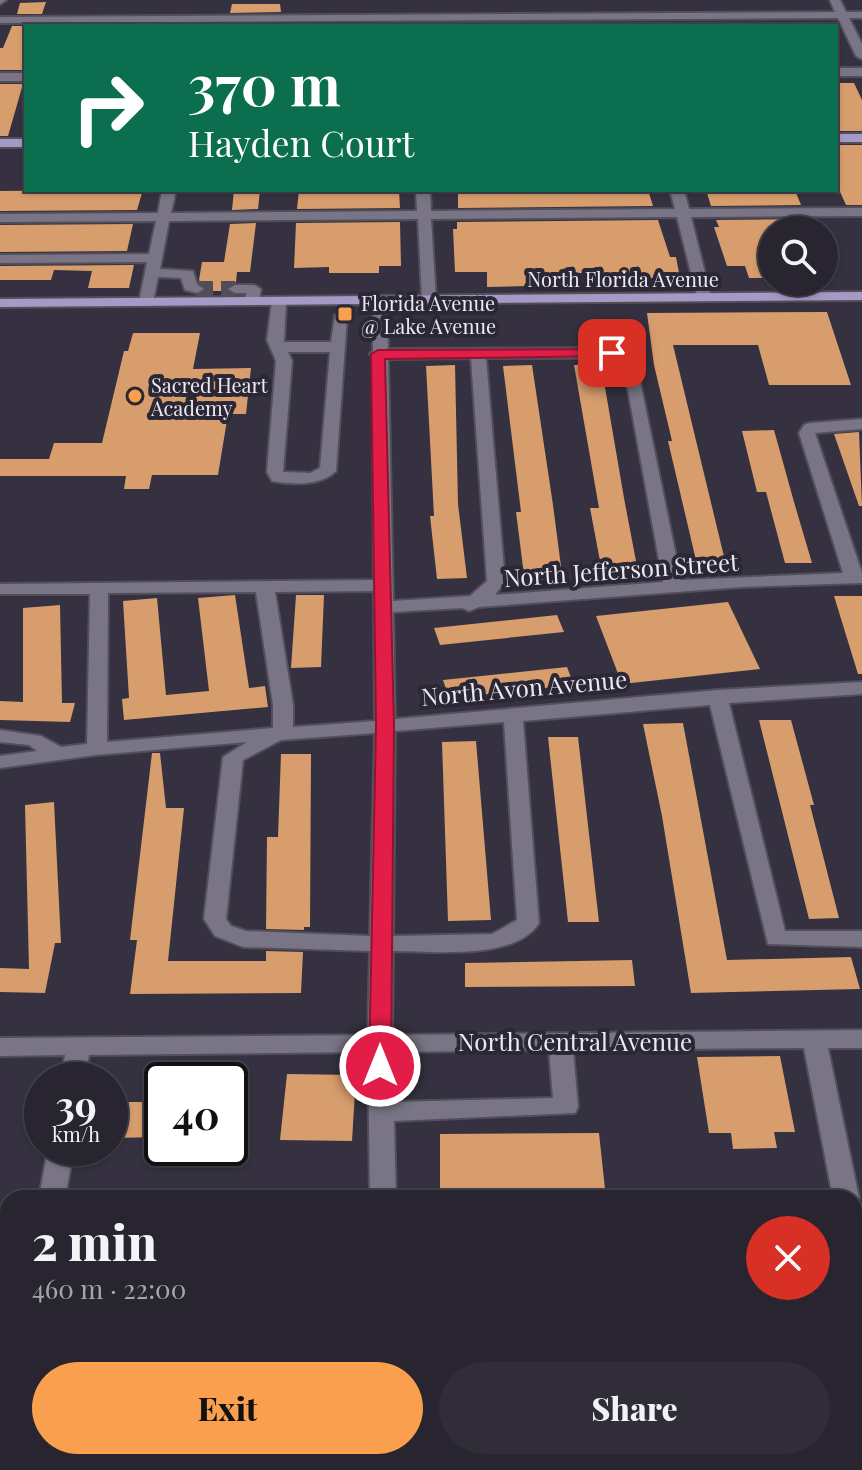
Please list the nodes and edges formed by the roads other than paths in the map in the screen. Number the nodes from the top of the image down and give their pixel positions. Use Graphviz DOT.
graph roads {
  1 [pos="627,0"];
  2 [pos="835,0"];
  3 [pos="841,15"];
  4 [pos="862,15"];
  5 [pos="422,17"];
  6 [pos="207,18"];
  7 [pos="0,20"];
  8 [pos="632,21"];
  9 [pos="862,56"];
  10 [pos="838,72"];
  11 [pos="862,72"];
  12 [pos="0,77"];
  13 [pos="24,77"];
  14 [pos="838,138"];
  15 [pos="862,138"];
  16 [pos="0,143"];
  17 [pos="24,143"];
  18 [pos="169,192"];
  19 [pos="423,192"];
  20 [pos="677,192"];
  21 [pos="862,212"];
  22 [pos="682,214"];
  23 [pos="423,215"];
  24 [pos="163,217"];
  25 [pos="0,218"];
  26 [pos="0,259"];
  27 [pos="154,265"];
  28 [pos="196,281"];
  29 [pos="236,283"];
  30 [pos="758,293"];
  31 [pos="838,293"];
  32 [pos="253,295"];
  33 [pos="862,296"];
  34 [pos="704,297"];
  35 [pos="429,299"];
  36 [pos="380,300"];
  37 [pos="279,301"];
  38 [pos="146,302"];
  39 [pos="0,303"];
  40 [pos="340,318"];
  41 [pos="281,354"];
  42 [pos="337,354"];
  43 [pos="378,354"];
  44 [pos="478,355"];
  45 [pos="862,424"];
  46 [pos="858,578"];
  47 [pos="382,585"];
  48 [pos="99,588"];
  49 [pos="265,588"];
  50 [pos="673,588"];
  51 [pos="0,589"];
  52 [pos="469,605"];
  53 [pos="383,607"];
  54 [pos="862,688"];
  55 [pos="718,696"];
  56 [pos="513,714"];
  57 [pos="385,726"];
  58 [pos="283,732"];
  59 [pos="0,736"];
  60 [pos="97,749"];
  61 [pos="57,754"];
  62 [pos="0,762"];
  63 [pos="862,939"];
  64 [pos="382,944"];
  65 [pos="862,1039"];
  66 [pos="814,1040"];
  67 [pos="380,1042"];
  68 [pos="560,1042"];
  69 [pos="79,1046"];
  70 [pos="0,1047"];
  71 [pos="76,1062"];
  72 [pos="381,1112"];
  73 [pos="58,1166"];
  74 [pos="53,1190"];
  75 [pos="383,1190"];
  76 [pos="844,1190"];
  1 -- 8 [label="street"];
  2 -- 3 [label="street"];
  3 -- 4 [label="street"];
  3 -- 8 [label="street"];
  3 -- 9 [label="street"];
  5 -- 6 [label="street"];
  5 -- 8 [label="street"];
  6 -- 7 [label="street"];
  10 -- 11 [label="street"];
  12 -- 13 [label="street"];
  14 -- 15 [label="main road"];
  16 -- 17 [label="main road"];
  18 -- 24 [label="street"];
  19 -- 23 [label="street"];
  20 -- 22 [label="street"];
  21 -- 22 [label="street"];
  22 -- 23 [label="street"];
  22 -- 34 [label="street"];
  23 -- 24 [label="street"];
  23 -- 35 [label="street"];
  24 -- 25 [label="street"];
  24 -- 27 [label="street"];
  26 -- 27 [label="street"];
  27 -- 28 [label="street"];
  27 -- 38 [label="street"];
  29 -- 32 [label="street"];
  30 -- 34 [label="main road, North Florida Avenue"];
  31 -- 33 [label="main road, North Florida Avenue"];
  32 -- 37 [label="main road, North Florida Avenue"];
  32 -- 38 [label="main road, North Florida Avenue"];
  34 -- 35 [label="main road, North Florida Avenue"];
  35 -- 36 [label="main road, North Florida Avenue"];
  36 -- 37 [label="main road, North Florida Avenue"];
  36 -- 43 [label="street"];
  37 -- 41 [label="street"];
  38 -- 39 [label="main road, North Florida Avenue"];
  40 -- 42 [label="street"];
  41 -- 42 [label="street"];
  41 -- 42 [label="street"];
  43 -- 44 [label="street"];
  43 -- 47 [label="street"];
  44 -- 50 [label="street"];
  44 -- 52 [label="street"];
  45 -- 46 [label="street"];
  46 -- 50 [label="street, North Jefferson Street"];
  47 -- 49 [label="street"];
  47 -- 53 [label="street"];
  48 -- 49 [label="street"];
  48 -- 51 [label="street"];
  48 -- 60 [label="street"];
  49 -- 58 [label="street"];
  50 -- 52 [label="street, North Jefferson Street"];
  52 -- 53 [label="street, North Jefferson Street"];
  53 -- 57 [label="street"];
  54 -- 55 [label="street, North Avon Avenue"];
  55 -- 56 [label="street, North Avon Avenue"];
  55 -- 63 [label="street"];
  56 -- 57 [label="street, North Avon Avenue"];
  56 -- 64 [label="street"];
  57 -- 58 [label="street, North Avon Avenue"];
  57 -- 64 [label="street"];
  58 -- 60 [label="street, North Avon Avenue"];
  58 -- 64 [label="street"];
  59 -- 61 [label="street"];
  60 -- 61 [label="street, North Avon Avenue"];
  61 -- 62 [label="street, North Avon Avenue"];
  64 -- 67 [label="street"];
  65 -- 66 [label="street, North Central Avenue"];
  66 -- 68 [label="street, North Central Avenue"];
  66 -- 76 [label="street"];
  67 -- 68 [label="street, North Central Avenue"];
  67 -- 69 [label="street, North Central Avenue"];
  67 -- 72 [label="street"];
  68 -- 72 [label="street"];
  69 -- 70 [label="street, North Central Avenue"];
  69 -- 71 [label="street"];
  72 -- 75 [label="street"];
  73 -- 74 [label="street"];
}
